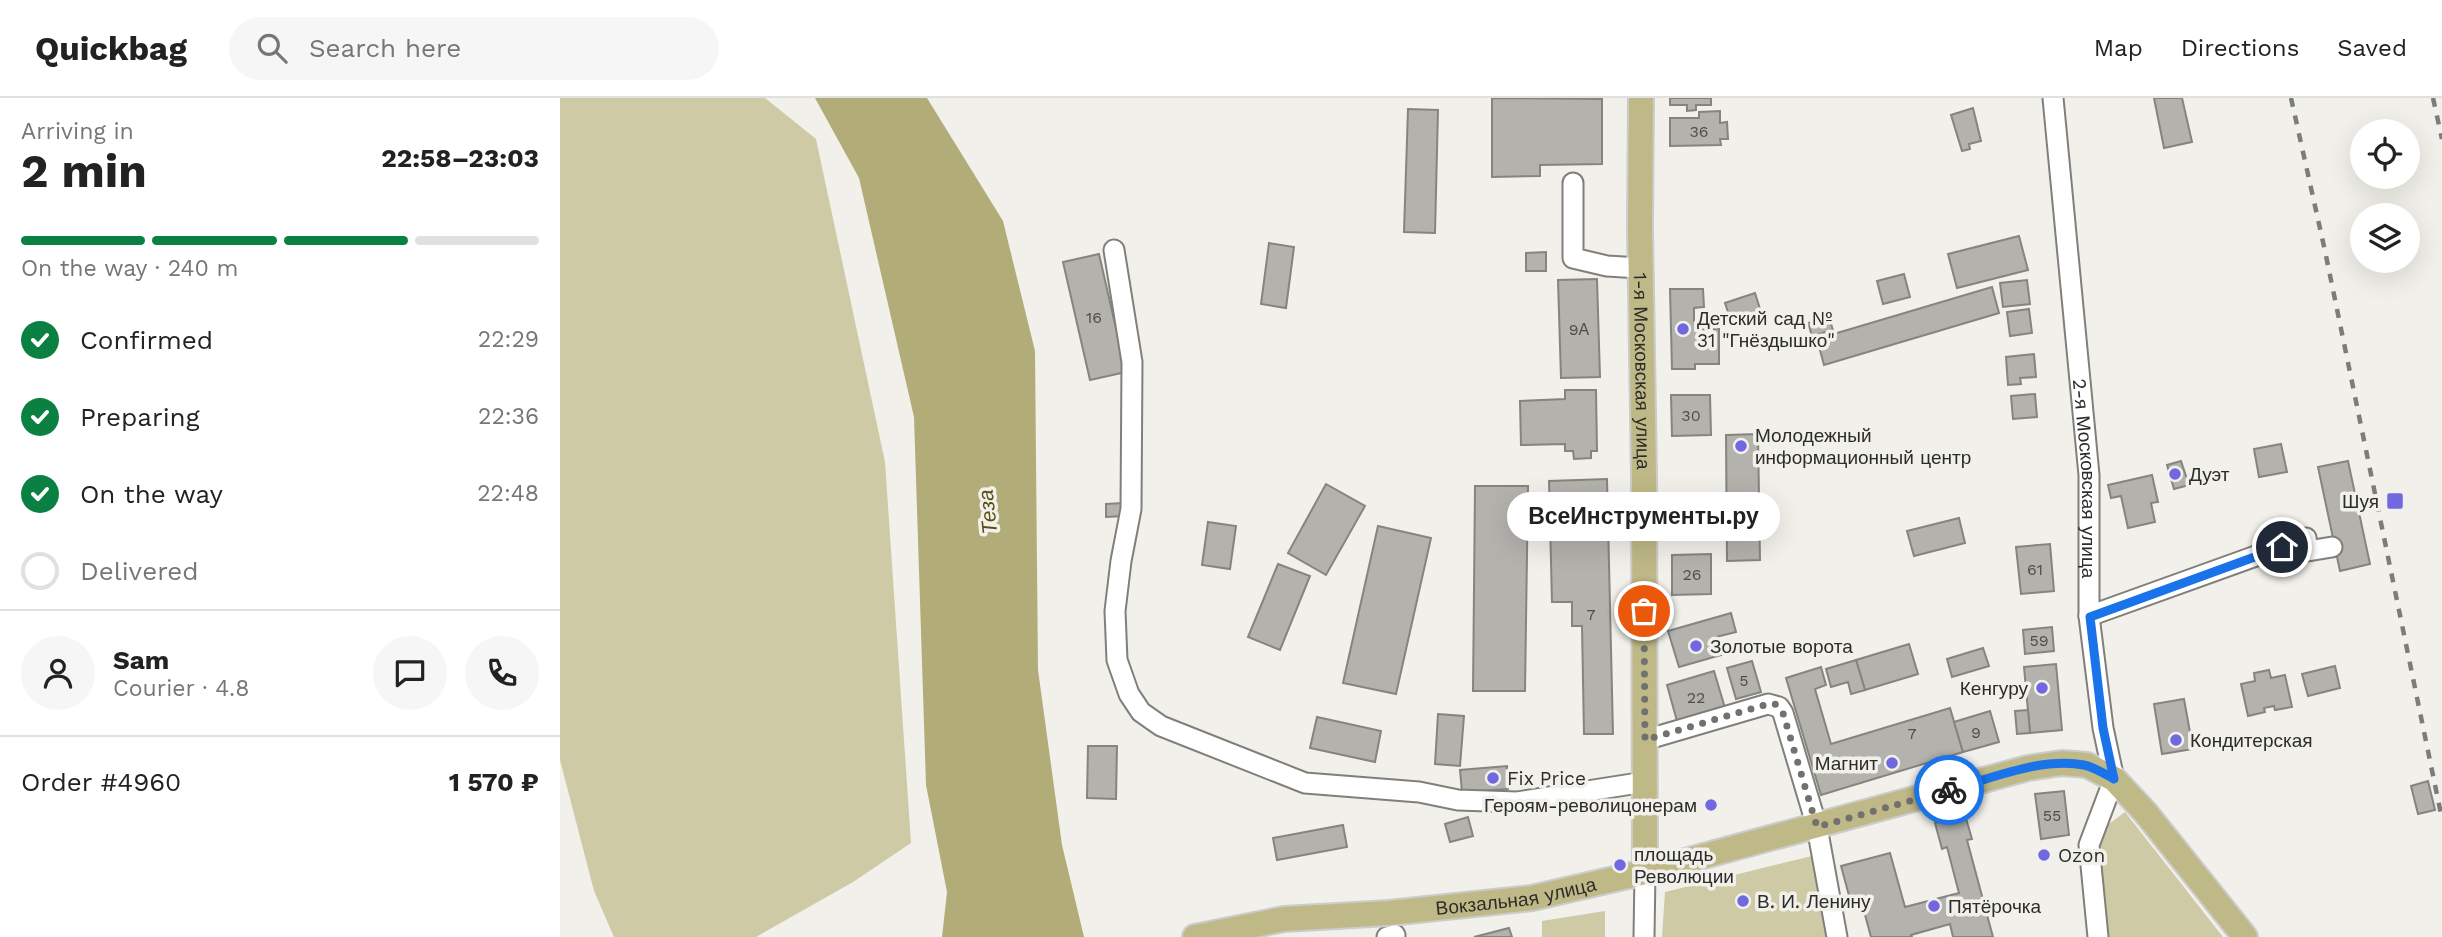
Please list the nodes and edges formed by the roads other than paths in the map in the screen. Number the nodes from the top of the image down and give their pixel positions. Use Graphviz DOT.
graph roads {
  1 [pos="1641,98"];
  2 [pos="2053,98"];
  3 [pos="1573,183"];
  4 [pos="1114,250"];
  5 [pos="1640,268"];
  6 [pos="2332,547"];
  7 [pos="2090,617"];
  8 [pos="1645,740"];
  9 [pos="2114,779"];
  10 [pos="1645,782"];
  11 [pos="1817,827"];
  12 [pos="1645,872"];
  13 [pos="1195,937"];
  14 [pos="1644,937"];
  15 [pos="1837,937"];
  16 [pos="2098,937"];
  17 [pos="2245,937"];
  1 -- 5 [label="main road, 1-я Московская улица"];
  2 -- 7 [label="street, 2-я Московская улица"];
  3 -- 5 [label="street"];
  4 -- 10 [label="street"];
  5 -- 8 [label="main road, 1-я Московская улица"];
  6 -- 7 [label="street"];
  7 -- 9 [label="street, 2-я Московская улица"];
  8 -- 10 [label="main road, 1-я Московская улица"];
  8 -- 11 [label="street"];
  9 -- 11 [label="main road, Вокзальная улица"];
  9 -- 16 [label="street"];
  9 -- 17 [label="main road"];
  10 -- 12 [label="main road, 1-я Московская улица"];
  11 -- 12 [label="main road, Вокзальная улица"];
  11 -- 15 [label="street"];
  12 -- 13 [label="main road, Вокзальная улица"];
  12 -- 14 [label="street, 1-я Московская улица"];
}
